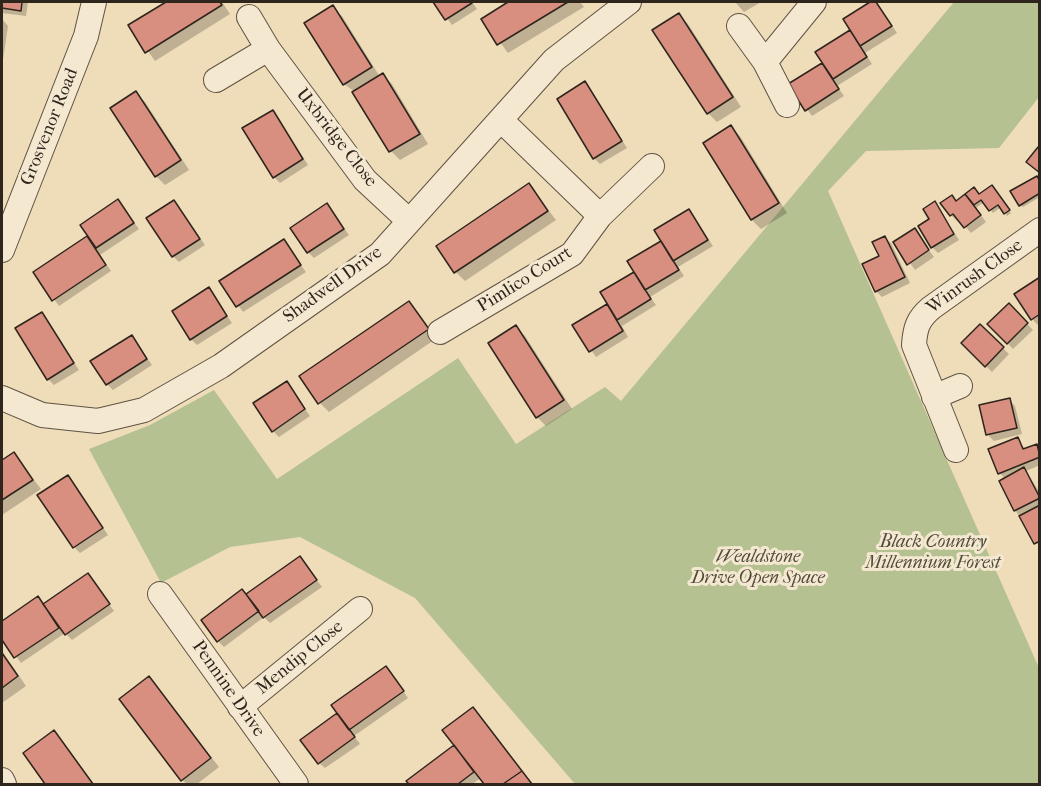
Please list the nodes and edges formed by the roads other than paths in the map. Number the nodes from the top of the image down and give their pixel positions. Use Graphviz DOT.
graph roads {
  1 [pos="94,2"];
  2 [pos="814,2"];
  3 [pos="617,5"];
  4 [pos="249,17"];
  5 [pos="739,26"];
  6 [pos="268,49"];
  7 [pos="765,62"];
  8 [pos="216,80"];
  9 [pos="787,105"];
  10 [pos="501,120"];
  11 [pos="652,166"];
  12 [pos="600,216"];
  13 [pos="409,222"];
  14 [pos="1040,230"];
  15 [pos="2,250"];
  16 [pos="440,332"];
  17 [pos="960,386"];
  18 [pos="934,397"];
  19 [pos="2,398"];
  20 [pos="956,450"];
  21 [pos="160,594"];
  22 [pos="360,609"];
  23 [pos="240,707"];
  24 [pos="2,780"];
  25 [pos="4,784"];
  26 [pos="296,784"];
  1 -- 15 [label="street, Grosvenor Road"];
  2 -- 7 [label="street"];
  3 -- 10 [label="street, Shadwell Drive"];
  4 -- 6 [label="street, Uxbridge Close"];
  5 -- 7 [label="street"];
  6 -- 8 [label="street"];
  6 -- 13 [label="street, Uxbridge Close"];
  7 -- 9 [label="street"];
  10 -- 12 [label="street"];
  10 -- 13 [label="street, Shadwell Drive"];
  11 -- 12 [label="street, Pimlico Court"];
  12 -- 16 [label="street, Pimlico Court"];
  13 -- 19 [label="street, Shadwell Drive"];
  14 -- 18 [label="street, Winrush Close"];
  17 -- 18 [label="street"];
  18 -- 20 [label="street, Winrush Close"];
  21 -- 23 [label="street, Pennine Drive"];
  22 -- 23 [label="street, Mendip Close"];
  23 -- 26 [label="street, Pennine Drive"];
  24 -- 25 [label="street"];
}
